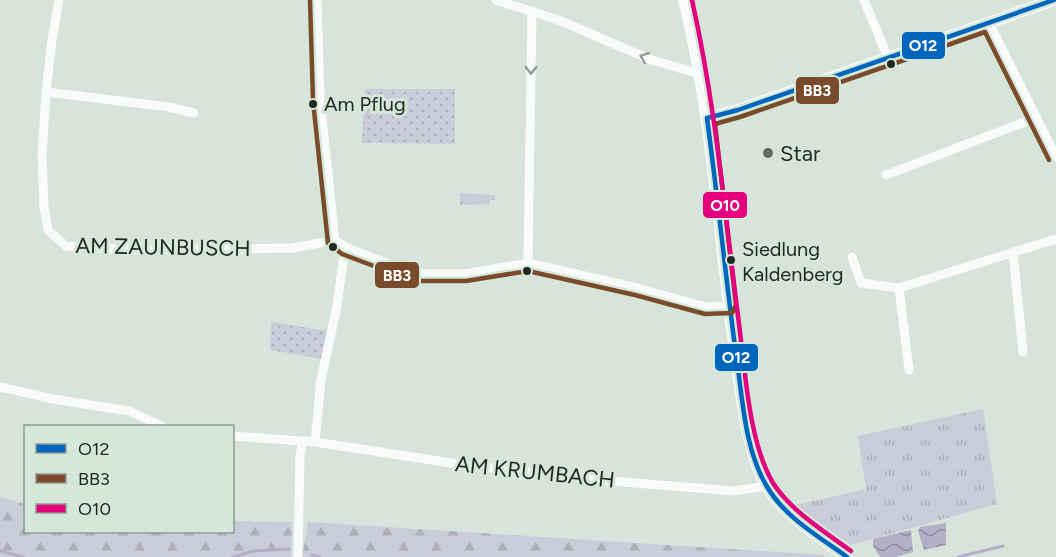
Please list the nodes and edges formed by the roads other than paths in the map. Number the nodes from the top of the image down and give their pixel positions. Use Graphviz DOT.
graph roads {
  1 [pos="59,0"];
  2 [pos="317,0"];
  3 [pos="496,0"];
  4 [pos="684,0"];
  5 [pos="864,0"];
  6 [pos="1054,0"];
  7 [pos="532,11"];
  8 [pos="989,23"];
  9 [pos="888,58"];
  10 [pos="699,74"];
  11 [pos="46,92"];
  12 [pos="194,113"];
  13 [pos="707,118"];
  14 [pos="1035,118"];
  15 [pos="1056,157"];
  16 [pos="886,175"];
  17 [pos="1056,239"];
  18 [pos="335,240"];
  19 [pos="345,247"];
  20 [pos="1013,252"];
  21 [pos="852,258"];
  22 [pos="528,263"];
  23 [pos="899,288"];
  24 [pos="729,306"];
  25 [pos="1023,352"];
  26 [pos="909,370"];
  27 [pos="0,387"];
  28 [pos="160,425"];
  29 [pos="234,436"];
  30 [pos="303,441"];
  31 [pos="315,442"];
  32 [pos="767,486"];
  33 [pos="298,557"];
  34 [pos="848,557"];
  1 -- 11 [label="street, AM ZAUNBUSCH"];
  2 -- 18 [label="street"];
  3 -- 7 [label="street"];
  4 -- 10 [label="main road"];
  5 -- 9 [label="street"];
  6 -- 8 [label="main road"];
  10 -- 7 [label="street, one-way"];
  7 -- 22 [label="street, one-way"];
  8 -- 9 [label="main road"];
  8 -- 14 [label="street"];
  9 -- 13 [label="main road"];
  10 -- 13 [label="main road"];
  11 -- 12 [label="street"];
  11 -- 18 [label="street, AM ZAUNBUSCH"];
  13 -- 24 [label="main road"];
  14 -- 15 [label="street"];
  14 -- 16 [label="street"];
  17 -- 20 [label="street"];
  18 -- 19 [label="street"];
  19 -- 22 [label="street"];
  19 -- 31 [label="street"];
  20 -- 23 [label="street"];
  20 -- 25 [label="street"];
  21 -- 23 [label="street"];
  22 -- 24 [label="street"];
  23 -- 26 [label="street"];
  24 -- 32 [label="main road"];
  27 -- 28 [label="street"];
  29 -- 30 [label="street, AM KRUMBACH"];
  30 -- 31 [label="street, AM KRUMBACH"];
  30 -- 33 [label="street"];
  31 -- 32 [label="street, AM KRUMBACH"];
  32 -- 34 [label="main road"];
}
